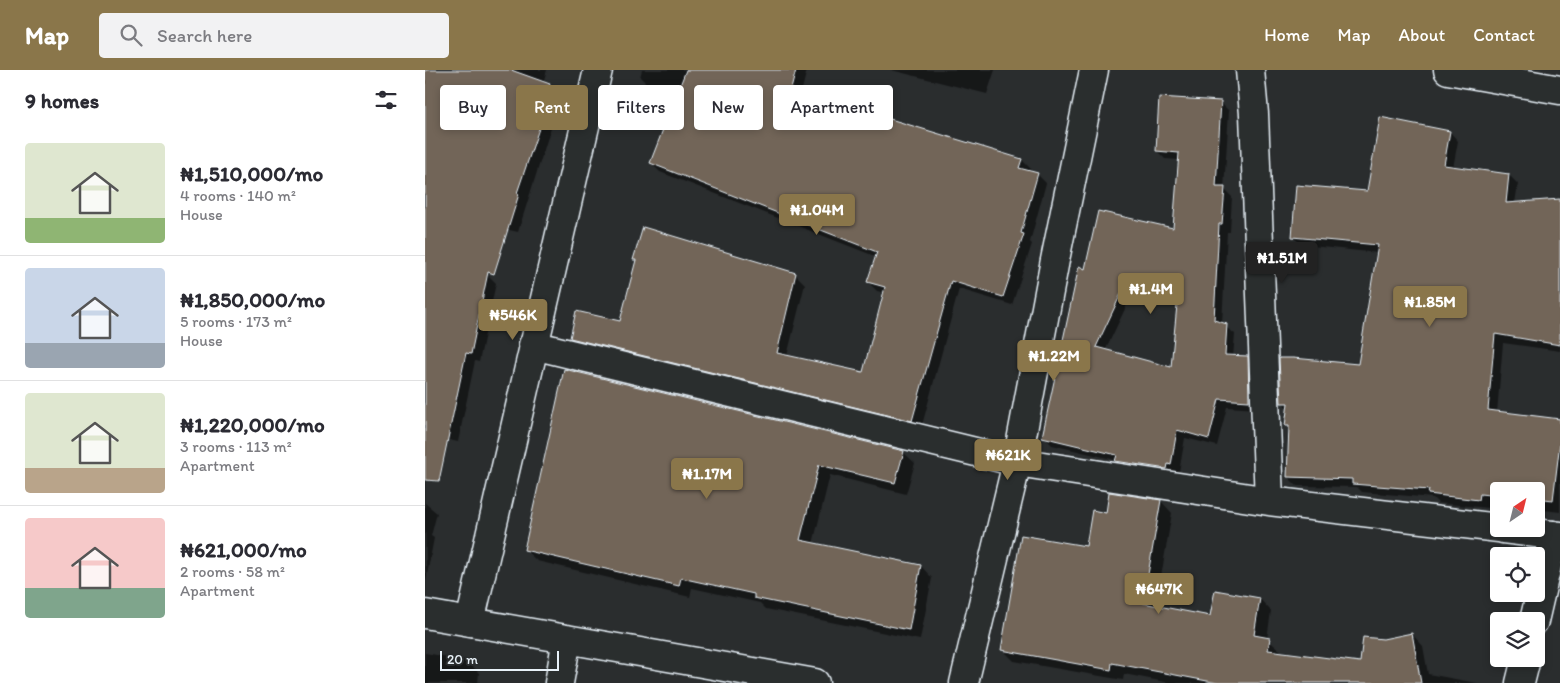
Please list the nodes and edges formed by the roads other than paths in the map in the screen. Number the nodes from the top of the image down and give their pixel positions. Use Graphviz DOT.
graph roads {
  1 [pos="598,70"];
  2 [pos="1094,70"];
  3 [pos="1250,70"];
  4 [pos="1448,70"];
  5 [pos="1560,90"];
  6 [pos="533,345"];
  7 [pos="1017,462"];
  8 [pos="1269,501"];
  9 [pos="1490,527"];
  10 [pos="1557,535"];
  11 [pos="1536,612"];
  12 [pos="425,614"];
  13 [pos="470,622"];
  14 [pos="567,639"];
  15 [pos="1524,667"];
  16 [pos="559,683"];
  17 [pos="815,683"];
  18 [pos="964,683"];
  19 [pos="1520,683"];
  1 -- 6 [label="street"];
  2 -- 7 [label="street"];
  3 -- 8 [label="street"];
  4 -- 5 [label="street"];
  6 -- 7 [label="street"];
  6 -- 13 [label="street"];
  7 -- 8 [label="street"];
  7 -- 18 [label="street"];
  8 -- 9 [label="street"];
  10 -- 11 [label="street"];
  12 -- 13 [label="street"];
  13 -- 14 [label="street"];
  14 -- 16 [label="street"];
  14 -- 17 [label="street"];
  15 -- 19 [label="street"];
}
